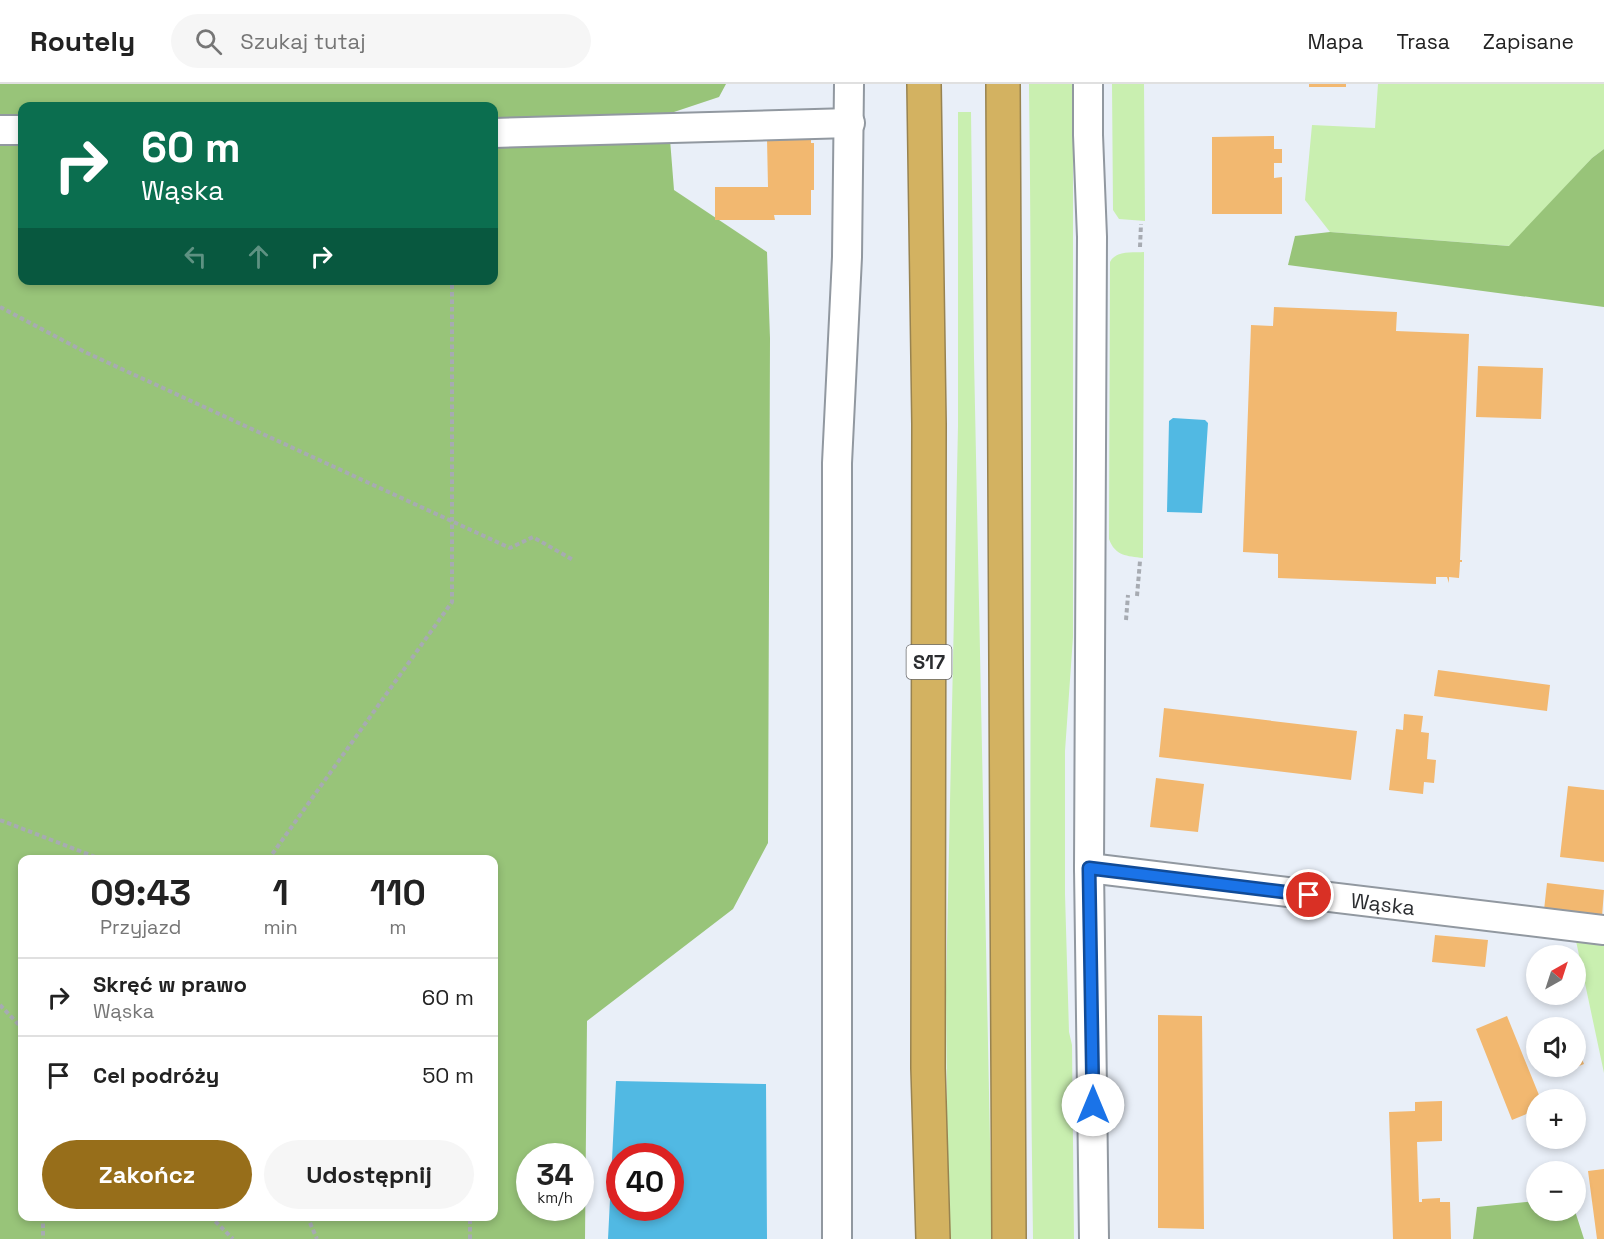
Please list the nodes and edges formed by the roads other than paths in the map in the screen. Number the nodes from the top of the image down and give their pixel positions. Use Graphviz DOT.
graph roads {
  1 [pos="849,84"];
  2 [pos="924,84"];
  3 [pos="1003,84"];
  4 [pos="1088,84"];
  5 [pos="850,123"];
  6 [pos="0,130"];
  7 [pos="18,130"];
  8 [pos="498,133"];
  9 [pos="1089,868"];
  10 [pos="1604,930"];
  11 [pos="837,1239"];
  12 [pos="933,1239"];
  13 [pos="1009,1239"];
  14 [pos="1094,1239"];
  1 -- 5 [label="street"];
  2 -- 12 [label="highway, S17"];
  3 -- 13 [label="highway"];
  4 -- 9 [label="street"];
  5 -- 8 [label="street"];
  5 -- 11 [label="street"];
  6 -- 7 [label="street"];
  9 -- 10 [label="street, Wąska"];
  9 -- 14 [label="street"];
}
